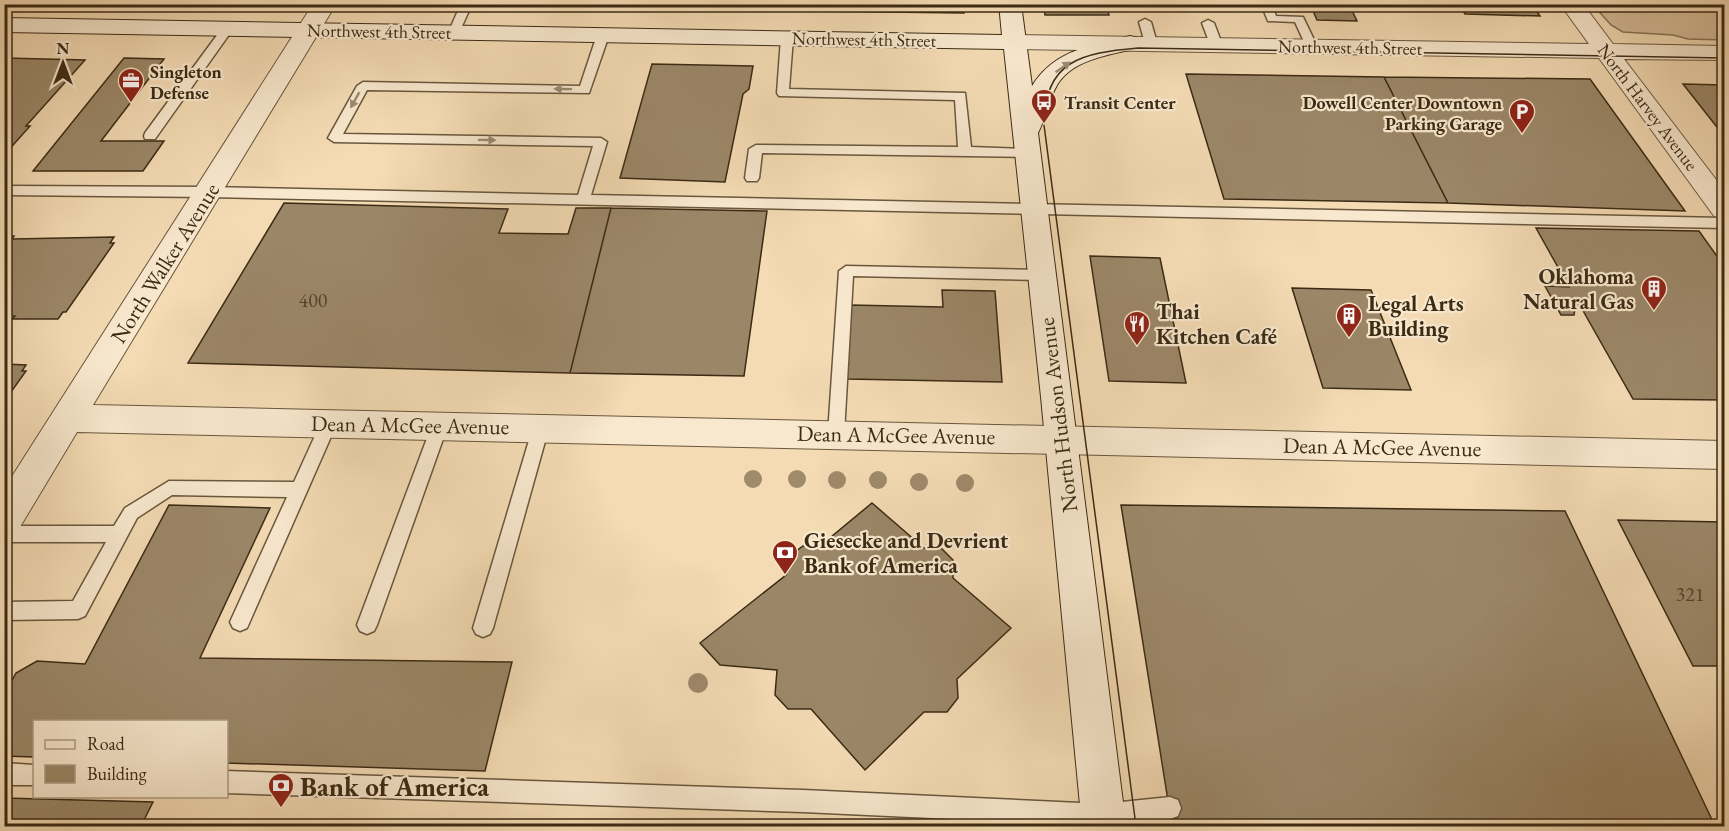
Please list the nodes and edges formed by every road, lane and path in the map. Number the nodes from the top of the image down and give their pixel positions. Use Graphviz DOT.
graph roads {
  1 [pos="326,4"];
  2 [pos="468,4"];
  3 [pos="1010,4"];
  4 [pos="1266,4"];
  5 [pos="1571,4"];
  6 [pos="4,25"];
  7 [pos="227,29"];
  8 [pos="309,30"];
  9 [pos="454,33"];
  10 [pos="603,35"];
  11 [pos="1142,36"];
  12 [pos="788,38"];
  13 [pos="1014,42"];
  14 [pos="1311,46"];
  15 [pos="1606,51"];
  16 [pos="1725,53"];
  17 [pos="150,136"];
  18 [pos="1026,144"];
  19 [pos="965,151"];
  20 [pos="752,178"];
  21 [pos="8,190"];
  22 [pos="209,192"];
  23 [pos="583,200"];
  24 [pos="1034,208"];
  25 [pos="1725,209"];
  26 [pos="1725,223"];
  27 [pos="1042,275"];
  28 [pos="67,418"];
  29 [pos="329,423"];
  30 [pos="440,425"];
  31 [pos="541,427"];
  32 [pos="836,434"];
  33 [pos="1062,439"];
  34 [pos="1725,455"];
  35 [pos="300,490"];
  36 [pos="4,521"];
  37 [pos="4,534"];
  38 [pos="119,534"];
  39 [pos="4,611"];
  40 [pos="240,622"];
  41 [pos="367,626"];
  42 [pos="483,628"];
  43 [pos="4,774"];
  44 [pos="33,775"];
  45 [pos="228,782"];
  46 [pos="1170,808"];
  47 [pos="1103,821"];
  1 -- 8 [label="street, North Walker Avenue"];
  2 -- 9 [label="lane"];
  3 -- 13 [label="street, North Hudson Avenue"];
  4 -- 14 [label="lane"];
  5 -- 15 [label="street, North Harvey Avenue"];
  6 -- 7 [label="street, Northwest 4th Street"];
  7 -- 8 [label="street, Northwest 4th Street"];
  7 -- 17 [label="lane"];
  8 -- 9 [label="street, Northwest 4th Street"];
  8 -- 22 [label="street, North Walker Avenue"];
  9 -- 10 [label="street, Northwest 4th Street"];
  10 -- 12 [label="street, Northwest 4th Street"];
  10 -- 23 [label="lane, one-way"];
  11 -- 13 [label="street, Northwest 4th Street"];
  11 -- 14 [label="street, Northwest 4th Street"];
  18 -- 11 [label="street, one-way"];
  12 -- 13 [label="street, Northwest 4th Street"];
  12 -- 19 [label="lane"];
  13 -- 18 [label="street, North Hudson Avenue"];
  14 -- 15 [label="street, Northwest 4th Street"];
  15 -- 16 [label="street, Northwest 4th Street"];
  15 -- 25 [label="street, North Harvey Avenue"];
  18 -- 19 [label="lane"];
  18 -- 24 [label="street, North Hudson Avenue"];
  19 -- 20 [label="lane"];
  21 -- 22 [label="lane"];
  22 -- 23 [label="lane"];
  22 -- 28 [label="street, North Walker Avenue"];
  23 -- 24 [label="lane"];
  24 -- 26 [label="lane"];
  24 -- 27 [label="street, North Hudson Avenue"];
  27 -- 32 [label="lane"];
  27 -- 33 [label="street, North Hudson Avenue"];
  28 -- 29 [label="street, Dean A McGee Avenue"];
  28 -- 36 [label="street, North Walker Avenue"];
  29 -- 30 [label="street, Dean A McGee Avenue"];
  29 -- 35 [label="lane"];
  30 -- 31 [label="street, Dean A McGee Avenue"];
  30 -- 41 [label="lane"];
  31 -- 32 [label="street, Dean A McGee Avenue"];
  31 -- 42 [label="lane"];
  32 -- 33 [label="street, Dean A McGee Avenue"];
  33 -- 34 [label="street, Dean A McGee Avenue"];
  33 -- 47 [label="street, North Hudson Avenue"];
  35 -- 38 [label="lane"];
  35 -- 40 [label="lane"];
  37 -- 38 [label="lane"];
  38 -- 39 [label="lane"];
  43 -- 44 [label="lane"];
  45 -- 47 [label="lane"];
  46 -- 47 [label="lane"];
}
